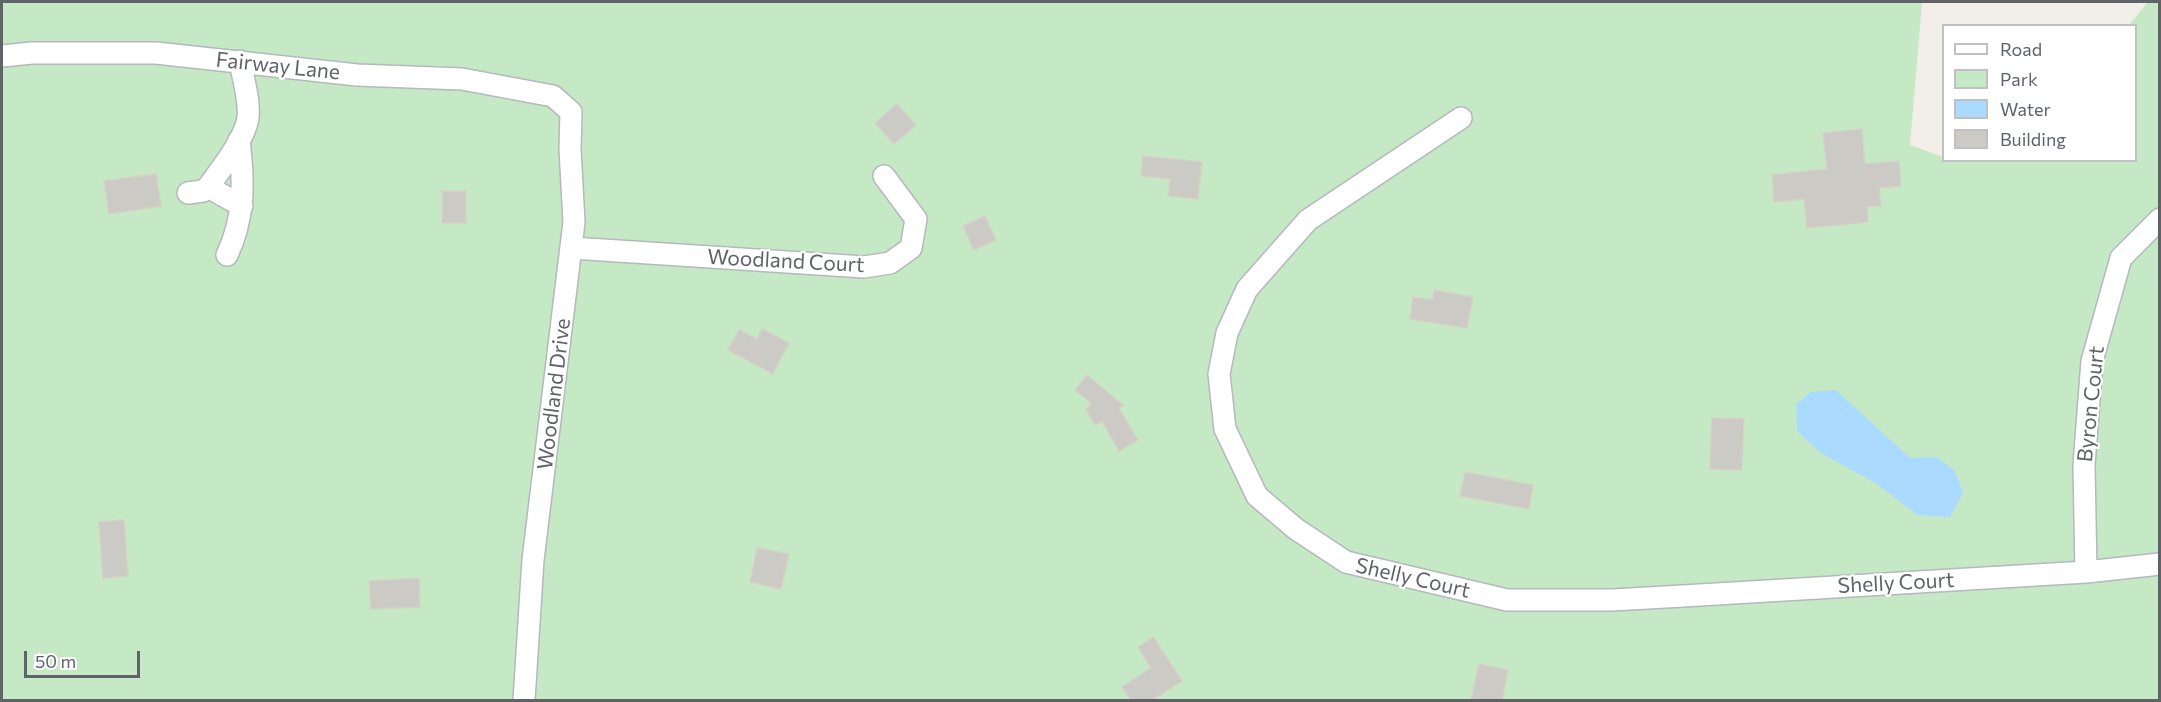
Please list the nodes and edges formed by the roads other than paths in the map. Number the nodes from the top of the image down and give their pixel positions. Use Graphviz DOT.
graph roads {
  1 [pos="2,56"];
  2 [pos="240,62"];
  3 [pos="553,96"];
  4 [pos="1461,117"];
  5 [pos="239,140"];
  6 [pos="884,176"];
  7 [pos="208,187"];
  8 [pos="188,193"];
  9 [pos="242,206"];
  10 [pos="2160,219"];
  11 [pos="572,248"];
  12 [pos="227,255"];
  13 [pos="2160,564"];
  14 [pos="2086,572"];
  15 [pos="524,700"];
  1 -- 2 [label="street, Fairway Lane"];
  2 -- 3 [label="street, Fairway Lane"];
  2 -- 5 [label="street"];
  3 -- 11 [label="street, Woodland Drive"];
  4 -- 14 [label="street, Shelly Court"];
  5 -- 7 [label="street"];
  5 -- 9 [label="street"];
  6 -- 11 [label="street, Woodland Court"];
  7 -- 8 [label="street"];
  7 -- 9 [label="street"];
  9 -- 12 [label="street"];
  10 -- 14 [label="street, Byron Court"];
  11 -- 15 [label="street, Woodland Drive"];
  13 -- 14 [label="street, Shelly Court"];
}
